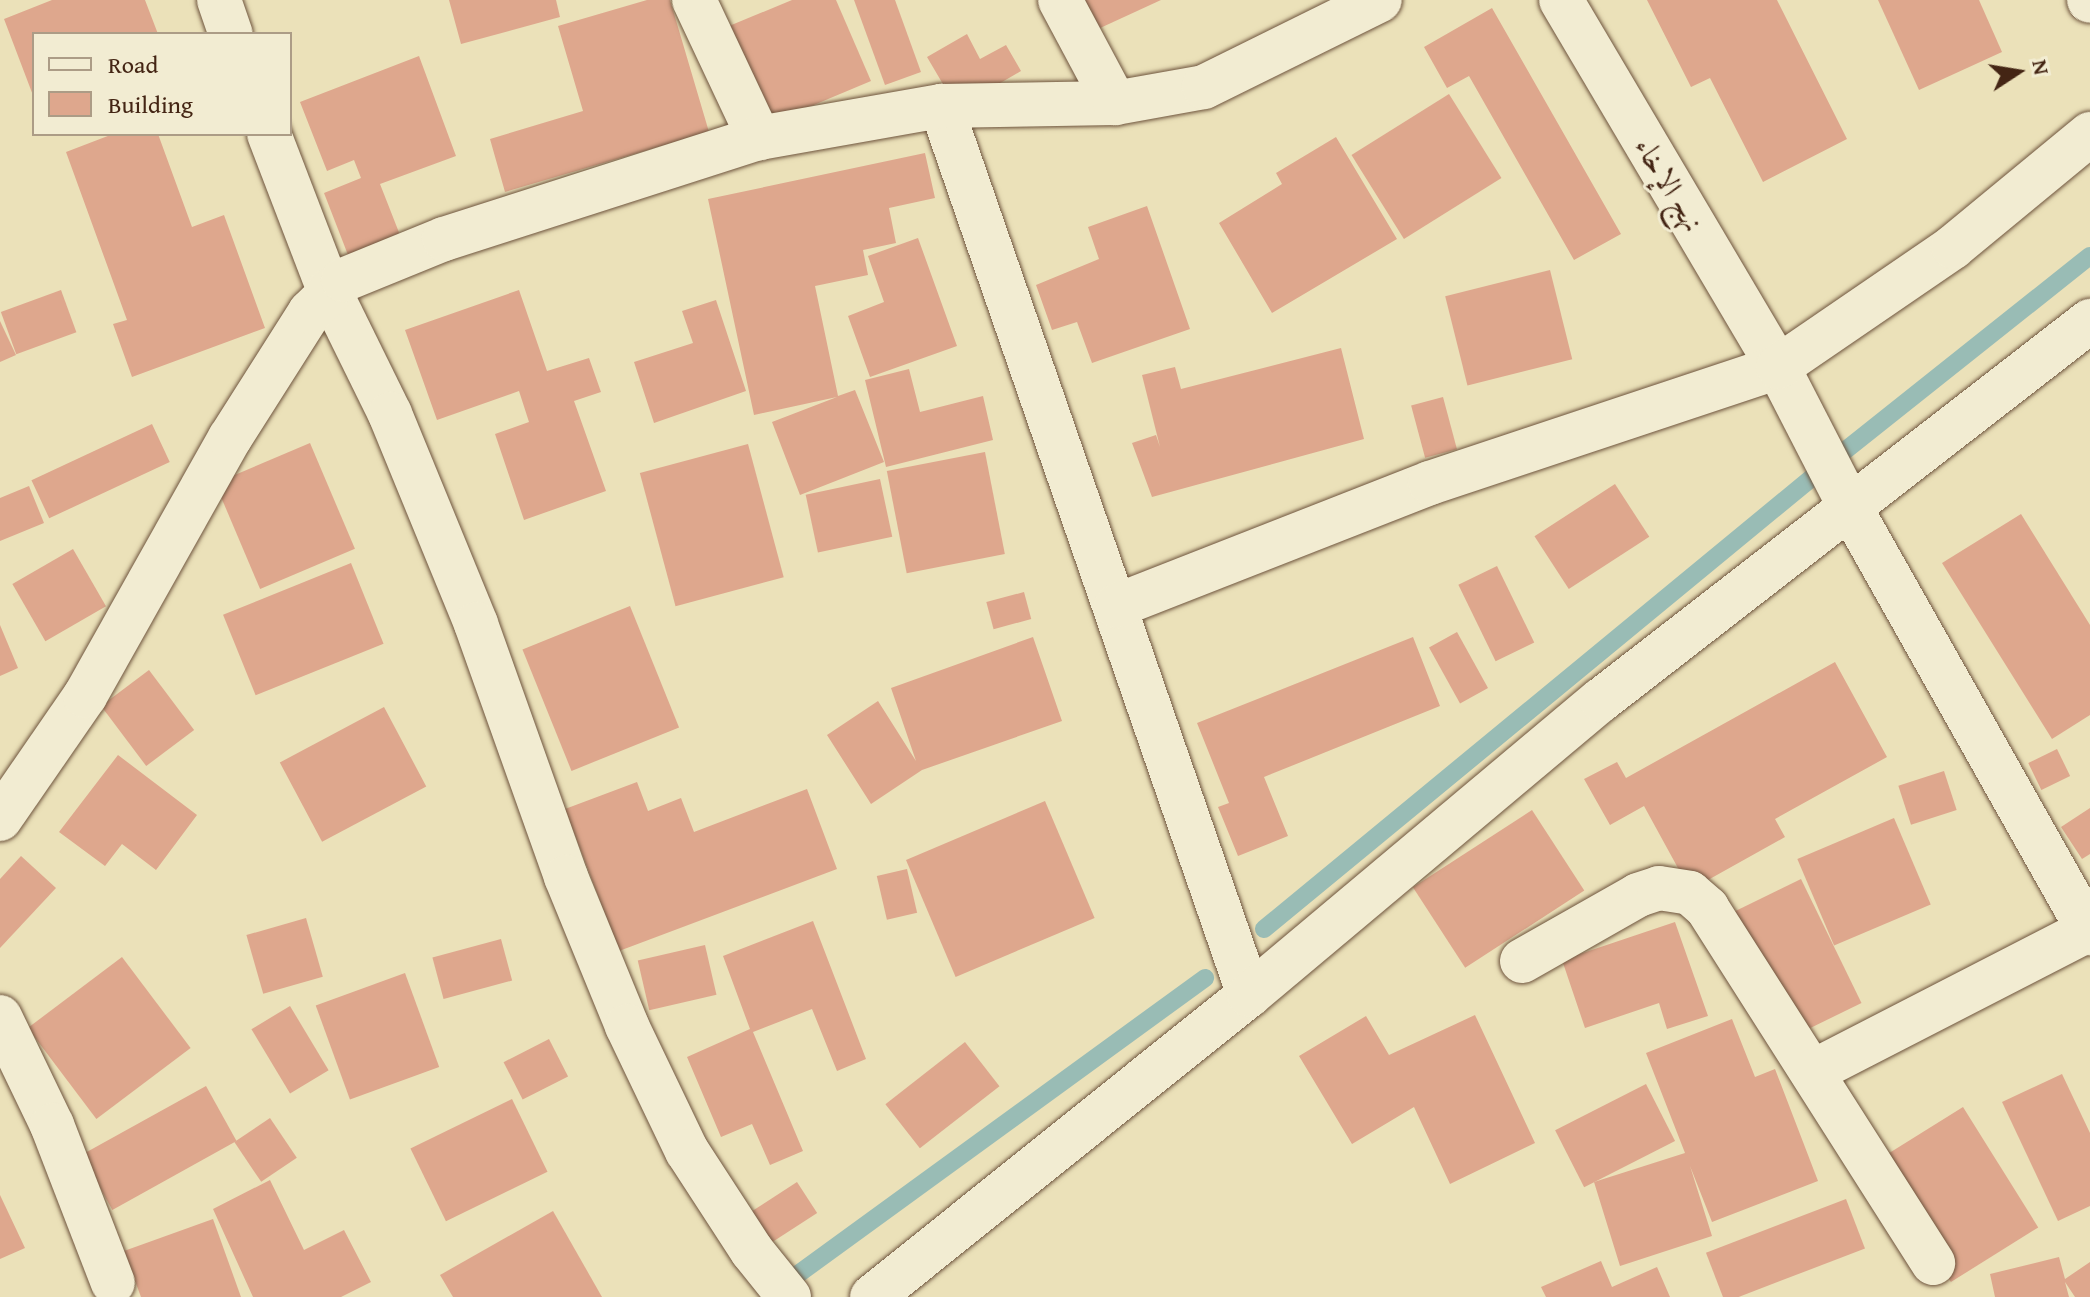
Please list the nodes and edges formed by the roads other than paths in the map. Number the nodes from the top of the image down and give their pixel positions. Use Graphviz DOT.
graph roads {
  1 [pos="219,0"];
  2 [pos="694,0"];
  3 [pos="1060,0"];
  4 [pos="1380,0"];
  5 [pos="1561,0"];
  6 [pos="230,32"];
  7 [pos="1115,103"];
  8 [pos="941,106"];
  9 [pos="2090,134"];
  10 [pos="270,136"];
  11 [pos="759,138"];
  12 [pos="329,290"];
  13 [pos="2090,321"];
  14 [pos="1778,367"];
  15 [pos="1851,509"];
  16 [pos="1116,606"];
  17 [pos="0,819"];
  18 [pos="2089,931"];
  19 [pos="1522,961"];
  20 [pos="1249,995"];
  21 [pos="0,1017"];
  22 [pos="1812,1072"];
  23 [pos="1933,1263"];
  24 [pos="777,1282"];
  25 [pos="113,1283"];
  26 [pos="872,1297"];
  1 -- 6 [label="street"];
  2 -- 11 [label="street"];
  3 -- 7 [label="street"];
  4 -- 7 [label="street"];
  5 -- 14 [label="street, نهج الإخاء"];
  7 -- 8 [label="street"];
  8 -- 11 [label="street"];
  8 -- 16 [label="street"];
  9 -- 14 [label="street"];
  10 -- 12 [label="street"];
  11 -- 12 [label="street"];
  12 -- 17 [label="street"];
  12 -- 24 [label="street"];
  13 -- 15 [label="street"];
  14 -- 15 [label="street, نهج الإخاء"];
  14 -- 16 [label="street"];
  15 -- 18 [label="street, نهج الإخاء"];
  15 -- 20 [label="street"];
  16 -- 20 [label="street"];
  18 -- 22 [label="street"];
  19 -- 22 [label="street"];
  20 -- 26 [label="street"];
  21 -- 25 [label="street"];
  22 -- 23 [label="street"];
}
